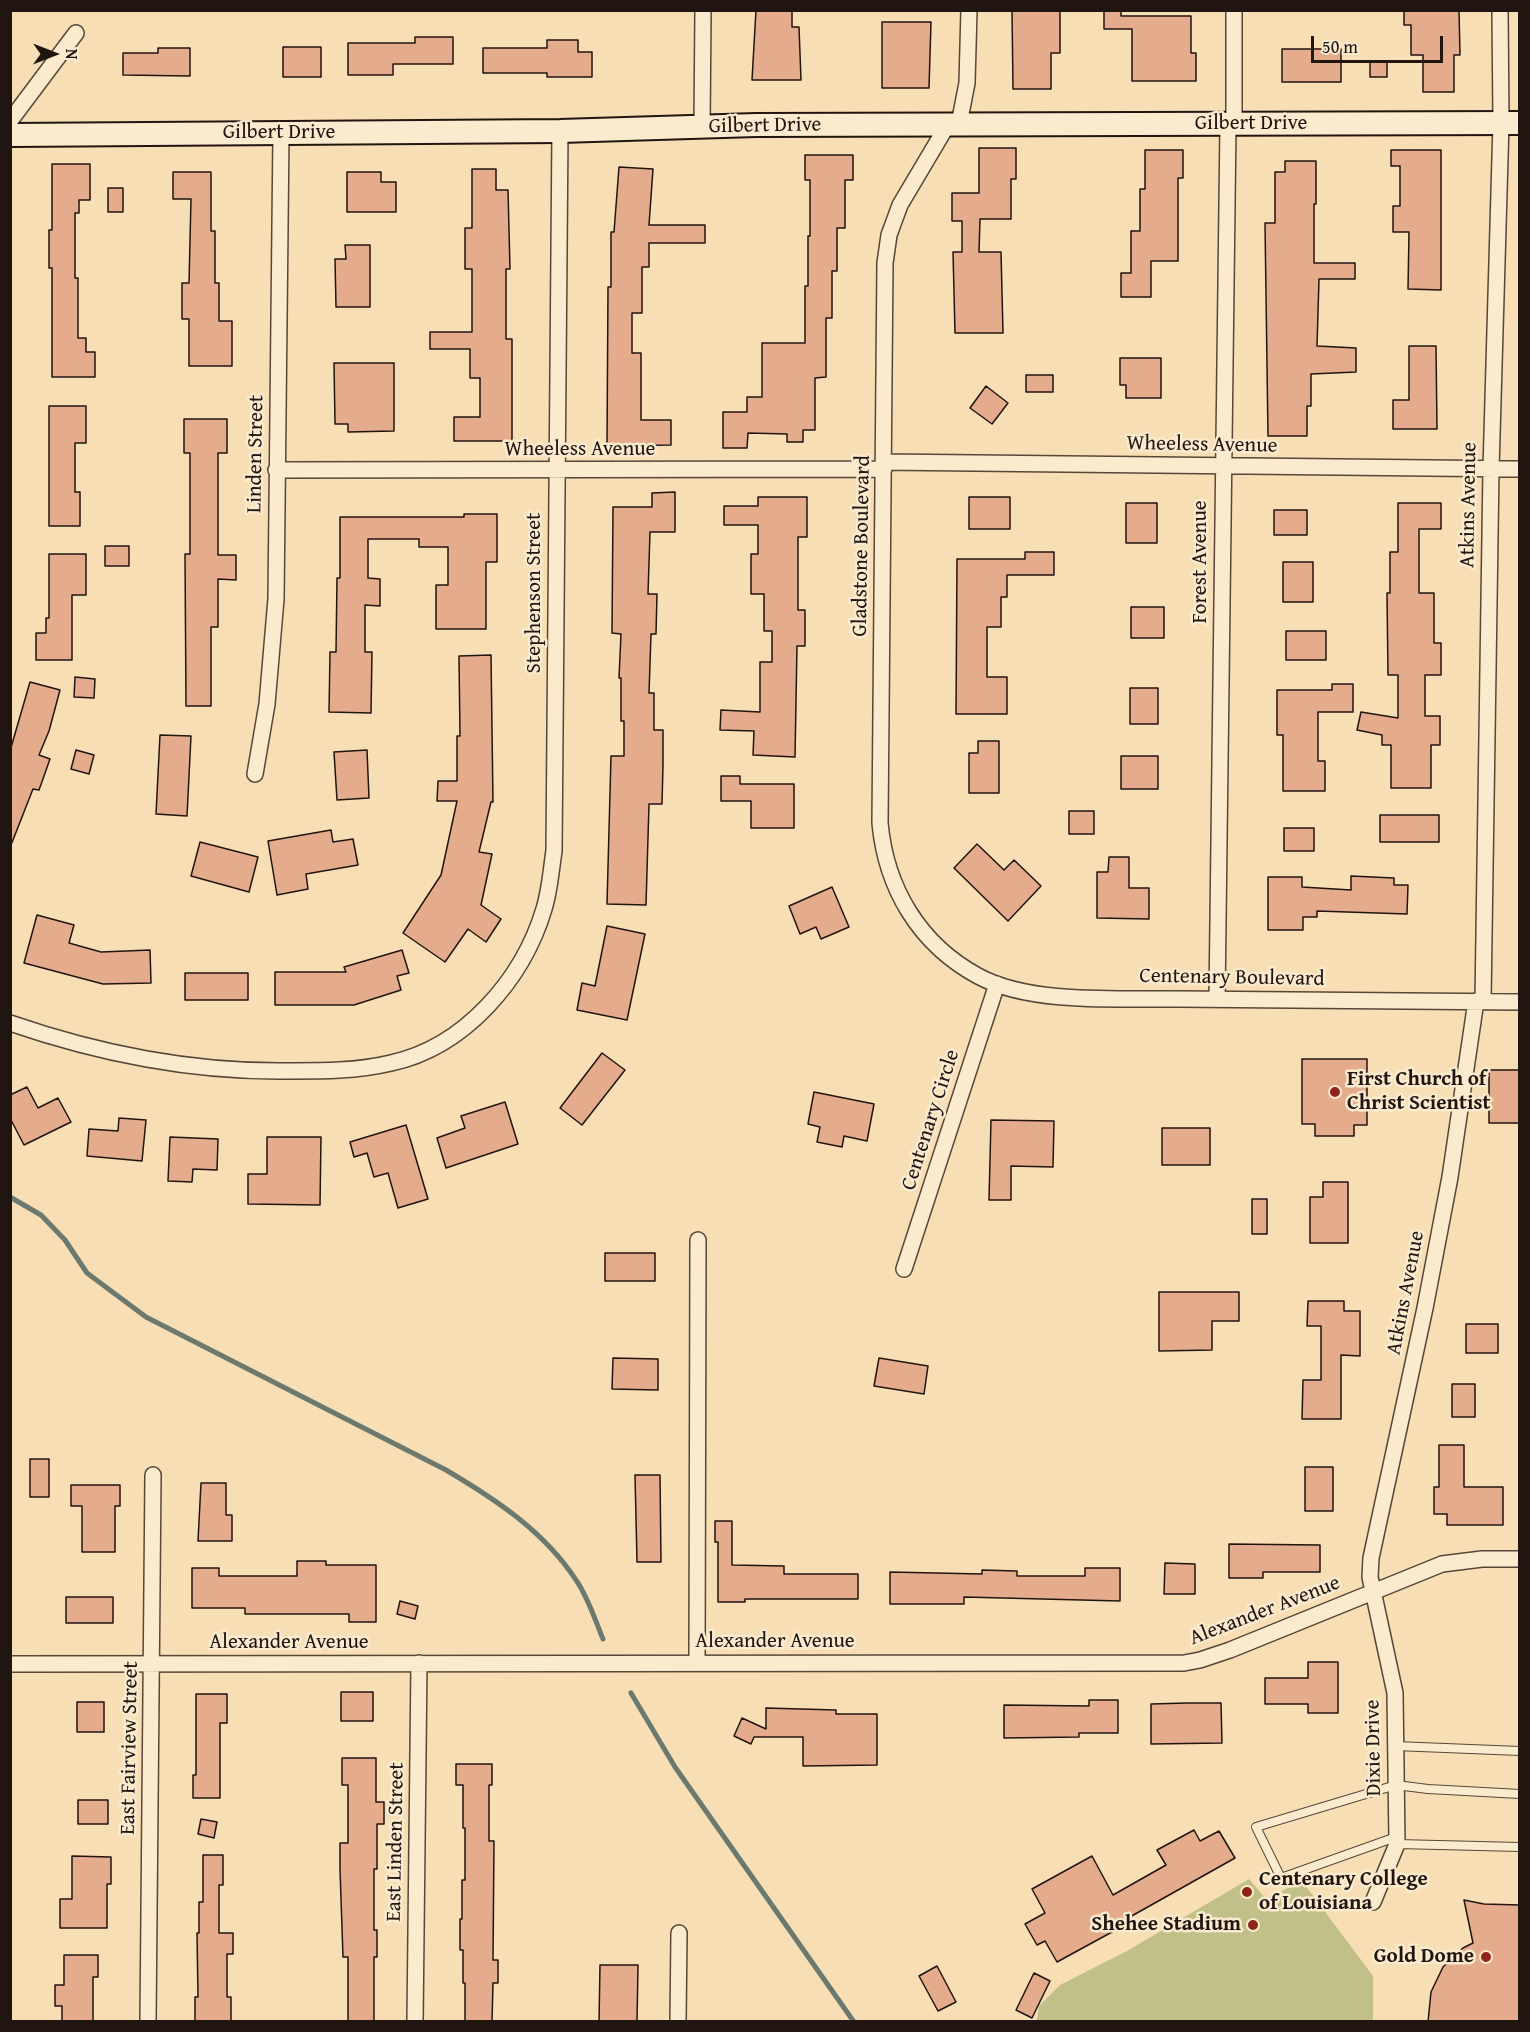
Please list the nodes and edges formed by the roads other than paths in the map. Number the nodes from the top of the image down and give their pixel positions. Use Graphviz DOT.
graph roads {
  1 [pos="703,10"];
  2 [pos="969,10"];
  3 [pos="1234,10"];
  4 [pos="1500,10"];
  5 [pos="76,33"];
  6 [pos="10,121"];
  7 [pos="1510,123"];
  8 [pos="953,124"];
  9 [pos="1231,124"];
  10 [pos="702,127"];
  11 [pos="560,131"];
  12 [pos="280,133"];
  13 [pos="10,135"];
  14 [pos="884,465"];
  15 [pos="1222,465"];
  16 [pos="276,470"];
  17 [pos="1491,470"];
  18 [pos="1520,470"];
  19 [pos="557,471"];
  20 [pos="255,774"];
  21 [pos="952,959"];
  22 [pos="997,984"];
  23 [pos="1217,999"];
  24 [pos="1480,1001"];
  25 [pos="1520,1002"];
  26 [pos="10,1023"];
  27 [pos="698,1240"];
  28 [pos="904,1269"];
  29 [pos="153,1475"];
  30 [pos="1520,1559"];
  31 [pos="1373,1592"];
  32 [pos="419,1663"];
  33 [pos="697,1663"];
  34 [pos="10,1664"];
  35 [pos="152,1664"];
  36 [pos="1395,1746"];
  37 [pos="1520,1751"];
  38 [pos="1395,1785"];
  39 [pos="1520,1794"];
  40 [pos="1396,1841"];
  41 [pos="1520,1847"];
  42 [pos="1373,1902"];
  43 [pos="679,1932"];
  44 [pos="148,2022"];
  45 [pos="415,2022"];
  46 [pos="678,2022"];
  1 -- 10 [label="street"];
  2 -- 8 [label="street, Gladstone Boulevard"];
  3 -- 9 [label="street, Forest Avenue"];
  4 -- 7 [label="street, Atkins Avenue"];
  5 -- 6 [label="street"];
  7 -- 9 [label="street, Gilbert Drive"];
  7 -- 17 [label="street, Atkins Avenue"];
  8 -- 9 [label="street, Gilbert Drive"];
  8 -- 10 [label="street, Gilbert Drive"];
  8 -- 14 [label="street, Gladstone Boulevard"];
  9 -- 15 [label="street, Forest Avenue"];
  10 -- 11 [label="street, Gilbert Drive"];
  11 -- 12 [label="street, Gilbert Drive"];
  11 -- 19 [label="street, Stephenson Street"];
  12 -- 13 [label="street, Gilbert Drive"];
  12 -- 16 [label="street, Linden Street"];
  14 -- 15 [label="street, Wheeless Avenue"];
  14 -- 19 [label="street, Wheeless Avenue"];
  14 -- 21 [label="street, Gladstone Boulevard"];
  15 -- 17 [label="street, Wheeless Avenue"];
  15 -- 23 [label="street, Forest Avenue"];
  16 -- 19 [label="street, Wheeless Avenue"];
  16 -- 20 [label="street, Linden Street"];
  17 -- 18 [label="street, Wheeless Avenue"];
  17 -- 24 [label="street, Atkins Avenue"];
  19 -- 26 [label="street, Stephenson Street"];
  21 -- 22 [label="street, Centenary Boulevard"];
  22 -- 23 [label="street, Centenary Boulevard"];
  22 -- 28 [label="street, Centenary Circle"];
  23 -- 24 [label="street, Centenary Boulevard"];
  24 -- 25 [label="street, Centenary Boulevard"];
  24 -- 31 [label="street, Atkins Avenue"];
  27 -- 33 [label="street"];
  29 -- 35 [label="street, East Fairview Street"];
  30 -- 31 [label="street, Alexander Avenue"];
  31 -- 33 [label="street, Alexander Avenue"];
  31 -- 36 [label="street, Dixie Drive"];
  32 -- 33 [label="street, Alexander Avenue"];
  32 -- 35 [label="street, Alexander Avenue"];
  32 -- 45 [label="street, East Linden Street"];
  34 -- 35 [label="street, Alexander Avenue"];
  35 -- 44 [label="street, East Fairview Street"];
  36 -- 37 [label="lane"];
  36 -- 38 [label="street, Dixie Drive"];
  38 -- 39 [label="lane"];
  38 -- 40 [label="street, Dixie Drive"];
  38 -- 40 [label="lane"];
  40 -- 41 [label="lane"];
  40 -- 42 [label="street, Dixie Drive"];
  43 -- 46 [label="street"];
}
